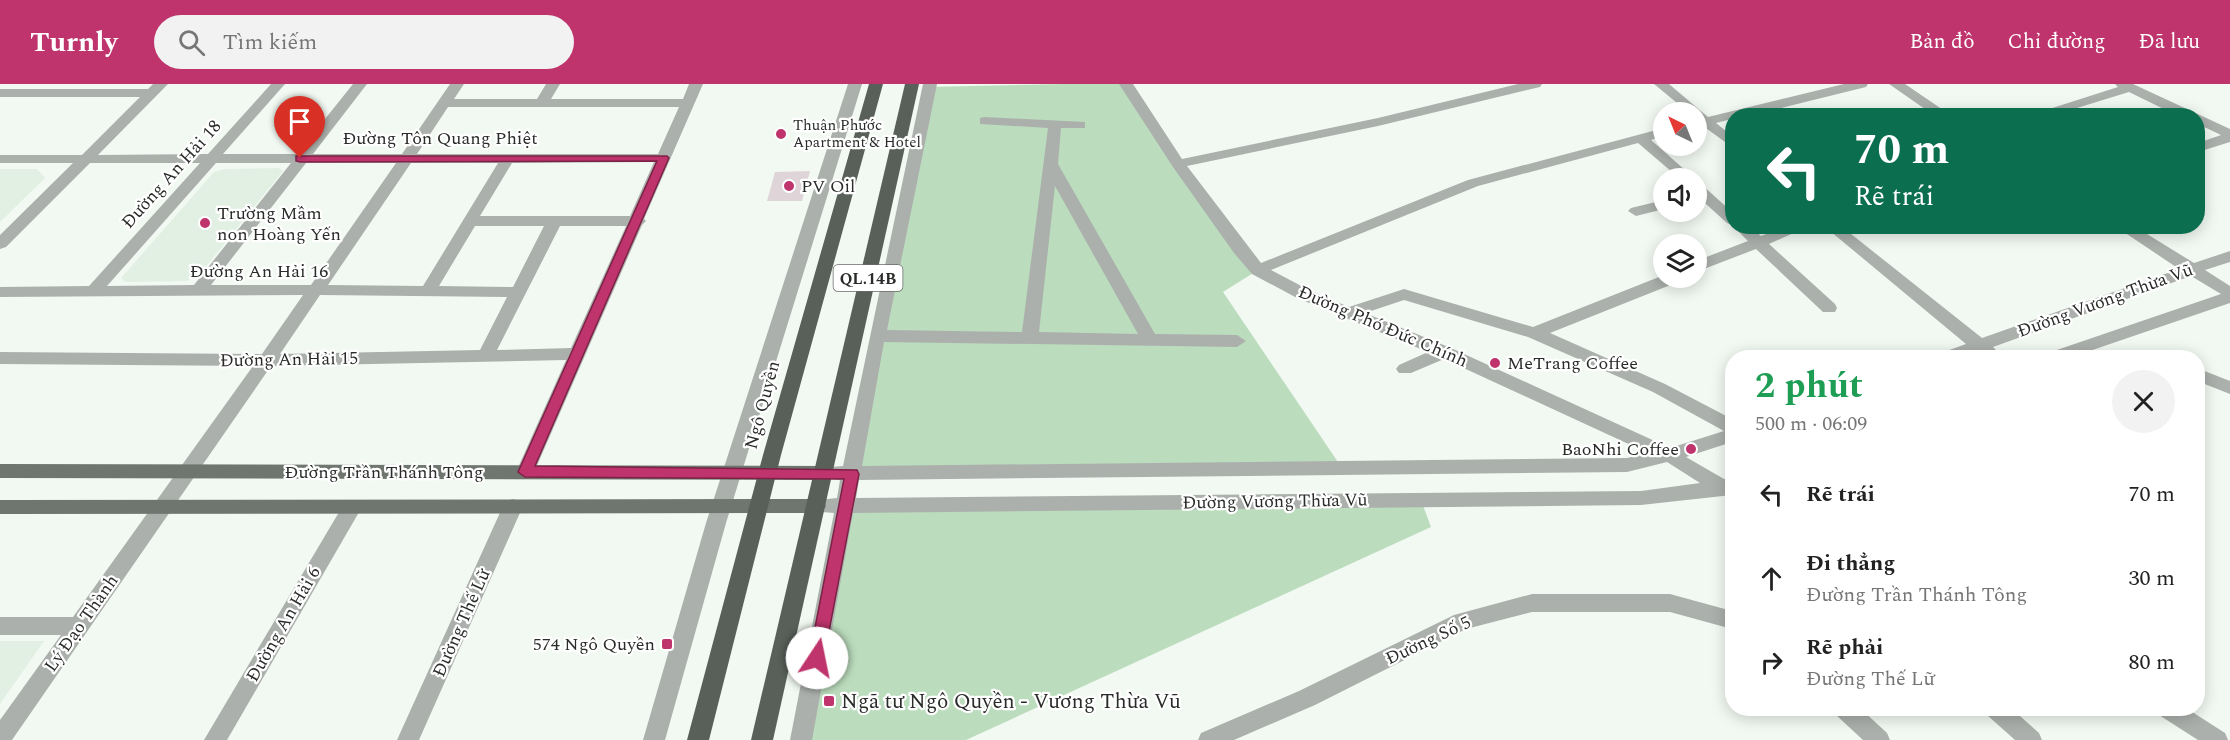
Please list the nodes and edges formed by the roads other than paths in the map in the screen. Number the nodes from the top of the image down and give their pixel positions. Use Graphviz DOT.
graph roads {
  1 [pos="278,84"];
  2 [pos="360,84"];
  3 [pos="457,84"];
  4 [pos="553,84"];
  5 [pos="696,84"];
  6 [pos="855,84"];
  7 [pos="876,84"];
  8 [pos="912,84"];
  9 [pos="930,84"];
  10 [pos="1126,84"];
  11 [pos="1535,84"];
  12 [pos="1661,84"];
  13 [pos="1861,84"];
  14 [pos="1896,84"];
  15 [pos="2126,86"];
  16 [pos="1835,87"];
  17 [pos="38,89"];
  18 [pos="156,89"];
  19 [pos="0,93"];
  20 [pos="542,102"];
  21 [pos="1681,102"];
  22 [pos="444,103"];
  23 [pos="688,103"];
  24 [pos="1743,108"];
  25 [pos="1933,108"];
  26 [pos="2059,108"];
  27 [pos="2173,108"];
  28 [pos="1725,112"];
  29 [pos="1707,116"];
  30 [pos="985,121"];
  31 [pos="2205,123"];
  32 [pos="1055,124"];
  33 [pos="1707,124"];
  34 [pos="1080,125"];
  35 [pos="1653,135"];
  36 [pos="2230,136"];
  37 [pos="1641,138"];
  38 [pos="1725,138"];
  39 [pos="2205,145"];
  40 [pos="212,158"];
  41 [pos="300,158"];
  42 [pos="405,158"];
  43 [pos="508,158"];
  44 [pos="664,158"];
  45 [pos="0,159"];
  46 [pos="84,159"];
  47 [pos="1050,164"];
  48 [pos="1178,164"];
  49 [pos="1676,168"];
  50 [pos="1707,199"];
  51 [pos="1653,207"];
  52 [pos="1636,212"];
  53 [pos="1725,214"];
  54 [pos="470,220"];
  55 [pos="555,220"];
  56 [pos="638,221"];
  57 [pos="1748,234"];
  58 [pos="1781,234"];
  59 [pos="1841,234"];
  60 [pos="2135,234"];
  61 [pos="1758,243"];
  62 [pos="0,244"];
  63 [pos="2230,255"];
  64 [pos="1707,263"];
  65 [pos="2190,269"];
  66 [pos="1258,270"];
  67 [pos="1653,286"];
  68 [pos="316,290"];
  69 [pos="94,291"];
  70 [pos="198,291"];
  71 [pos="0,292"];
  72 [pos="427,292"];
  73 [pos="518,292"];
  74 [pos="2230,295"];
  75 [pos="1829,308"];
  76 [pos="1351,312"];
  77 [pos="1534,333"];
  78 [pos="877,336"];
  79 [pos="1030,338"];
  80 [pos="1150,340"];
  81 [pos="1237,341"];
  82 [pos="1978,345"];
  83 [pos="1965,350"];
  84 [pos="1985,350"];
  85 [pos="2074,350"];
  86 [pos="1445,352"];
  87 [pos="578,354"];
  88 [pos="486,356"];
  89 [pos="0,358"];
  90 [pos="264,360"];
  91 [pos="1405,369"];
  92 [pos="2205,377"];
  93 [pos="2230,388"];
  94 [pos="1725,423"];
  95 [pos="1725,437"];
  96 [pos="1669,455"];
  97 [pos="0,471"];
  98 [pos="185,472"];
  99 [pos="525,472"];
  100 [pos="732,472"];
  101 [pos="768,472"];
  102 [pos="824,473"];
  103 [pos="852,474"];
  104 [pos="1725,487"];
  105 [pos="1725,489"];
  106 [pos="722,505"];
  107 [pos="759,505"];
  108 [pos="513,506"];
  109 [pos="816,506"];
  110 [pos="846,506"];
  111 [pos="0,507"];
  112 [pos="352,507"];
  113 [pos="162,508"];
  114 [pos="1725,618"];
  115 [pos="0,626"];
  116 [pos="78,626"];
  117 [pos="1854,716"];
  118 [pos="2004,716"];
  119 [pos="2180,716"];
  120 [pos="0,739"];
  121 [pos="215,740"];
  122 [pos="408,740"];
  123 [pos="654,740"];
  124 [pos="698,740"];
  125 [pos="762,740"];
  126 [pos="801,740"];
  127 [pos="1209,740"];
  128 [pos="1879,740"];
  129 [pos="2031,740"];
  130 [pos="2217,740"];
  1 -- 40 [label="street, Đường An Hải 18"];
  2 -- 41 [label="street"];
  3 -- 22 [label="street, Lý Đạo Thành"];
  4 -- 20 [label="street"];
  5 -- 23 [label="street"];
  6 -- 100 [label="street"];
  7 -- 101 [label="highway, Ngô Quyền / QL.14B"];
  8 -- 102 [label="highway, QL.14B"];
  9 -- 78 [label="street"];
  10 -- 48 [label="street, Đường Phó Đức Chính"];
  11 -- 48 [label="street"];
  12 -- 21 [label="street"];
  13 -- 16 [label="street"];
  14 -- 25 [label="street"];
  15 -- 26 [label="street"];
  15 -- 27 [label="street"];
  16 -- 24 [label="street"];
  17 -- 18 [label="street"];
  17 -- 19 [label="street"];
  18 -- 46 [label="street"];
  20 -- 22 [label="street"];
  20 -- 23 [label="street"];
  22 -- 42 [label="street, Lý Đạo Thành"];
  23 -- 44 [label="street"];
  28 -- 29 [label="street"];
  30 -- 32 [label="street"];
  31 -- 36 [label="street"];
  32 -- 34 [label="street"];
  32 -- 47 [label="street"];
  33 -- 38 [label="street"];
  35 -- 37 [label="street, Đường Phó Đức Chính"];
  36 -- 39 [label="street"];
  37 -- 49 [label="street"];
  37 -- 66 [label="street, Đường Phó Đức Chính"];
  40 -- 41 [label="street, Đường Tôn Quang Phiệt"];
  40 -- 46 [label="street, Đường Tôn Quang Phiệt"];
  40 -- 69 [label="street, Đường An Hải 18"];
  41 -- 42 [label="street, Đường Tôn Quang Phiệt"];
  41 -- 70 [label="street"];
  42 -- 43 [label="street, Đường Tôn Quang Phiệt"];
  42 -- 68 [label="street, Lý Đạo Thành"];
  43 -- 44 [label="street, Đường Tôn Quang Phiệt"];
  43 -- 54 [label="street"];
  44 -- 56 [label="street"];
  45 -- 46 [label="street, Đường Tôn Quang Phiệt"];
  46 -- 62 [label="street"];
  47 -- 79 [label="street"];
  47 -- 80 [label="street"];
  48 -- 66 [label="street, Đường Phó Đức Chính"];
  50 -- 53 [label="street"];
  51 -- 52 [label="street"];
  54 -- 55 [label="street"];
  54 -- 72 [label="street"];
  55 -- 56 [label="street"];
  55 -- 73 [label="street"];
  56 -- 87 [label="street"];
  57 -- 61 [label="street"];
  58 -- 61 [label="street"];
  59 -- 82 [label="street"];
  60 -- 65 [label="street"];
  61 -- 64 [label="street"];
  61 -- 75 [label="street"];
  63 -- 65 [label="street, Đường Vương Thừa Vũ"];
  65 -- 74 [label="street"];
  65 -- 82 [label="street, Đường Vương Thừa Vũ"];
  66 -- 76 [label="street, Đường Phó Đức Chính"];
  67 -- 77 [label="street"];
  68 -- 70 [label="street, Đường An Hải 16"];
  68 -- 72 [label="street, Đường An Hải 16"];
  68 -- 90 [label="street, Lý Đạo Thành"];
  69 -- 70 [label="street, Đường An Hải 16"];
  69 -- 71 [label="street, Đường An Hải 16"];
  72 -- 73 [label="street, Đường An Hải 16"];
  73 -- 88 [label="street"];
  74 -- 85 [label="street, Đường Vương Thừa Vũ"];
  76 -- 77 [label="street"];
  76 -- 86 [label="street, Đường Phó Đức Chính"];
  77 -- 94 [label="street"];
  78 -- 79 [label="street"];
  78 -- 103 [label="street"];
  79 -- 80 [label="street"];
  80 -- 81 [label="street"];
  82 -- 83 [label="street, Đường Vương Thừa Vũ"];
  82 -- 84 [label="street"];
  86 -- 91 [label="street"];
  86 -- 96 [label="street, Đường Phó Đức Chính"];
  87 -- 88 [label="street, Đường An Hải 15"];
  87 -- 99 [label="street"];
  88 -- 90 [label="street, Đường An Hải 15"];
  89 -- 90 [label="street, Đường An Hải 15"];
  90 -- 98 [label="street, Lý Đạo Thành"];
  92 -- 93 [label="street"];
  95 -- 96 [label="street, Đường Vương Thừa Vũ"];
  96 -- 103 [label="street, Đường Vương Thừa Vũ"];
  96 -- 104 [label="street, Đường Phó Đức Chính"];
  97 -- 98 [label="main road, Đường Trần Thánh Tông"];
  98 -- 99 [label="main road, Đường Trần Thánh Tông"];
  98 -- 113 [label="street, Lý Đạo Thành"];
  99 -- 100 [label="main road, Đường Trần Thánh Tông"];
  100 -- 101 [label="main road, Đường Trần Thánh Tông"];
  100 -- 106 [label="street"];
  101 -- 102 [label="main road, Đường Trần Thánh Tông"];
  101 -- 107 [label="highway, Ngô Quyền / QL.14B"];
  102 -- 103 [label="street, Đường Vương Thừa Vũ"];
  102 -- 109 [label="highway, QL.14B"];
  103 -- 110 [label="street"];
  105 -- 110 [label="street, Đường Vương Thừa Vũ"];
  106 -- 107 [label="main road, Đường Trần Thánh Tông"];
  106 -- 108 [label="main road, Đường Trần Thánh Tông"];
  106 -- 123 [label="street"];
  107 -- 109 [label="main road, Đường Trần Thánh Tông"];
  107 -- 124 [label="highway, Ngô Quyền / QL.14B"];
  108 -- 112 [label="main road, Đường Trần Thánh Tông"];
  108 -- 122 [label="street, Đường Thế Lữ"];
  109 -- 110 [label="street, Đường Vương Thừa Vũ"];
  109 -- 125 [label="highway, QL.14B"];
  110 -- 126 [label="street"];
  111 -- 113 [label="main road, Đường Trần Thánh Tông"];
  112 -- 113 [label="main road, Đường Trần Thánh Tông"];
  112 -- 121 [label="street, Đường An Hải 6"];
  113 -- 116 [label="street, Lý Đạo Thành"];
  114 -- 127 [label="street, Đường Số 5"];
  115 -- 116 [label="street"];
  116 -- 120 [label="street, Lý Đạo Thành"];
  117 -- 128 [label="street"];
  118 -- 129 [label="street"];
  119 -- 130 [label="street"];
}
